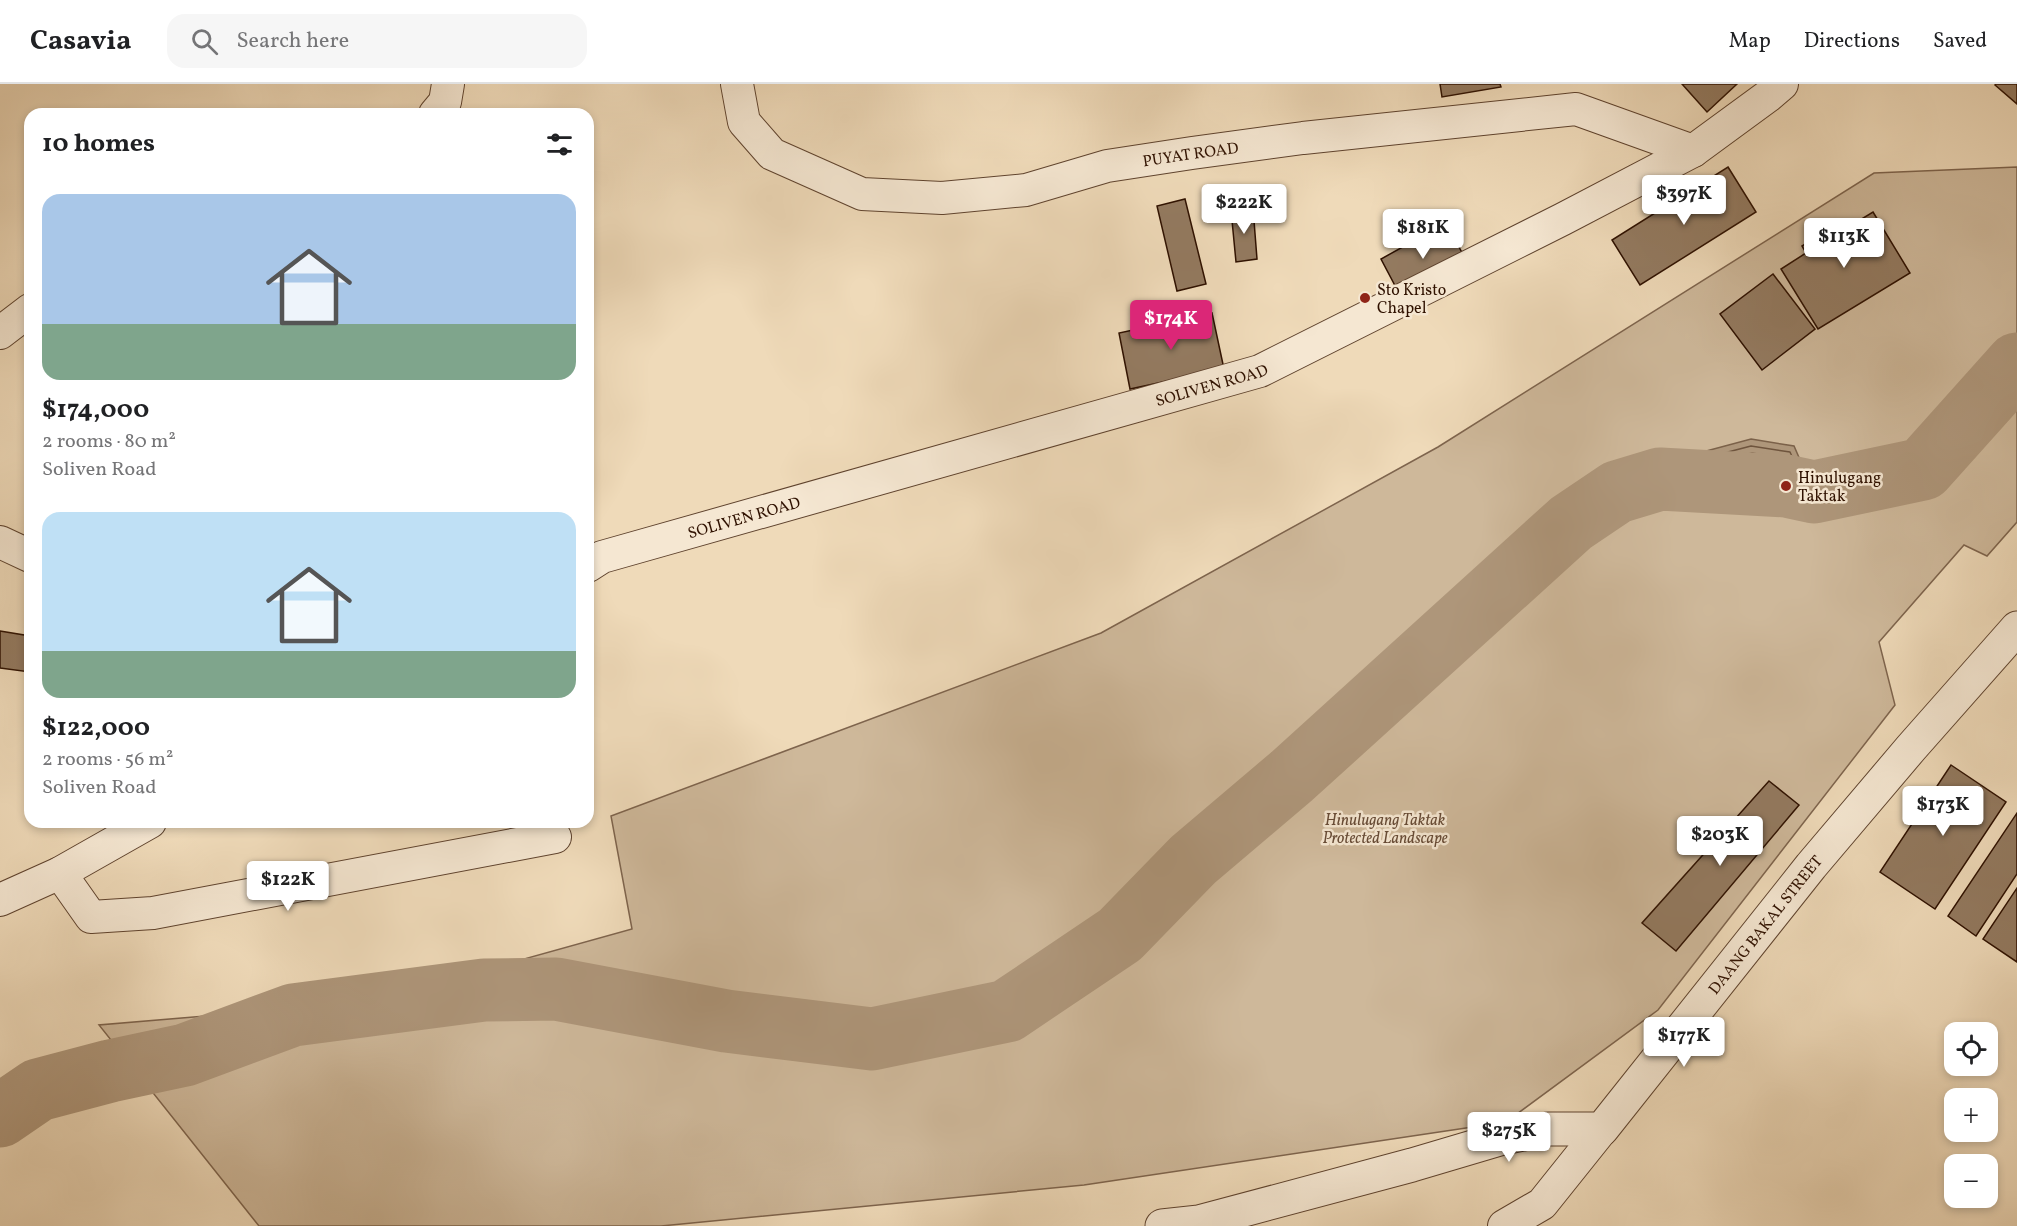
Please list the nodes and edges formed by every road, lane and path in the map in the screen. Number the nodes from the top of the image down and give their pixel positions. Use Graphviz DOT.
graph roads {
  1 [pos="448,84"];
  2 [pos="737,84"];
  3 [pos="1782,84"];
  4 [pos="440,108"];
  5 [pos="1693,151"];
  6 [pos="24,314"];
  7 [pos="0,333"];
  8 [pos="0,542"];
  9 [pos="24,553"];
  10 [pos="594,560"];
  11 [pos="2017,628"];
  12 [pos="139,828"];
  13 [pos="555,837"];
  14 [pos="60,873"];
  15 [pos="0,900"];
  16 [pos="1602,1129"];
  17 [pos="1162,1226"];
  18 [pos="1504,1226"];
  1 -- 4 [label="street"];
  2 -- 5 [label="street, PUYAT ROAD"];
  3 -- 5 [label="street, SOLIVEN ROAD"];
  5 -- 10 [label="street, SOLIVEN ROAD"];
  6 -- 7 [label="street"];
  8 -- 9 [label="street"];
  11 -- 16 [label="street, DAANG BAKAL STREET"];
  12 -- 14 [label="street"];
  13 -- 14 [label="street"];
  14 -- 15 [label="street"];
  16 -- 17 [label="street"];
  16 -- 18 [label="street"];
}
